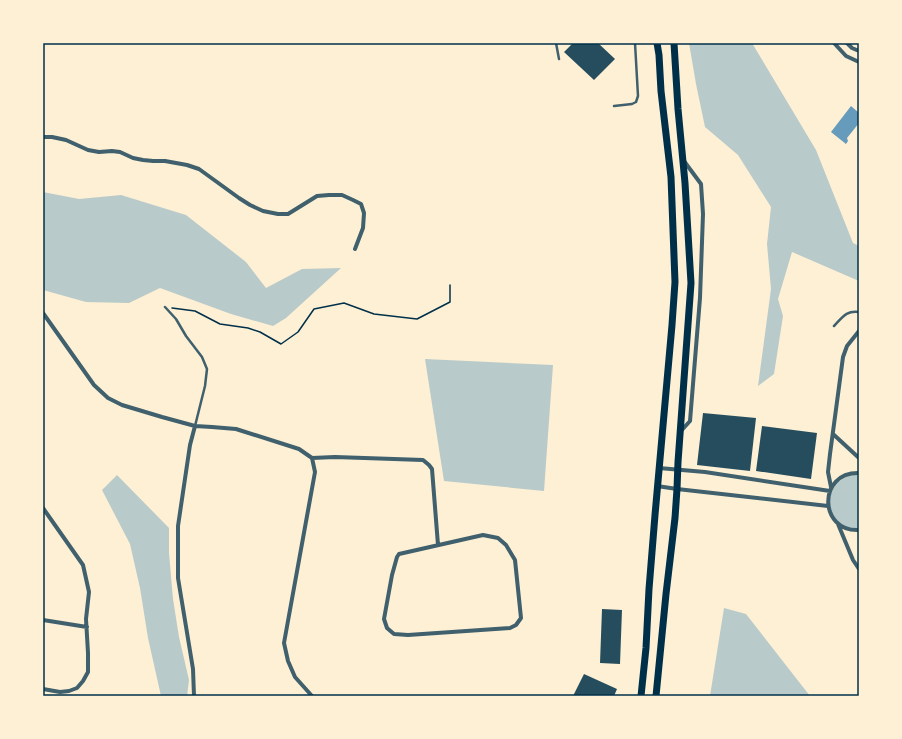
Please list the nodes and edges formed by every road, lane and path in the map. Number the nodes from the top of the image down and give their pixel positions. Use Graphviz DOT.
graph roads {
  1 [pos="556,43"];
  2 [pos="635,43"];
  3 [pos="657,43"];
  4 [pos="674,43"];
  5 [pos="834,43"];
  6 [pos="847,43"];
  7 [pos="859,51"];
  8 [pos="559,59"];
  9 [pos="859,62"];
  10 [pos="614,106"];
  11 [pos="43,137"];
  12 [pos="683,159"];
  13 [pos="355,249"];
  14 [pos="450,285"];
  15 [pos="165,307"];
  16 [pos="859,312"];
  17 [pos="43,314"];
  18 [pos="834,326"];
  19 [pos="859,331"];
  20 [pos="195,426"];
  21 [pos="681,431"];
  22 [pos="833,434"];
  23 [pos="312,458"];
  24 [pos="859,458"];
  25 [pos="659,468"];
  26 [pos="678,470"];
  27 [pos="859,473"];
  28 [pos="657,486"];
  29 [pos="677,489"];
  30 [pos="830,489"];
  31 [pos="828,506"];
  32 [pos="43,508"];
  33 [pos="838,523"];
  34 [pos="859,530"];
  35 [pos="438,545"];
  36 [pos="859,569"];
  37 [pos="43,620"];
  38 [pos="87,627"];
  39 [pos="43,689"];
  40 [pos="194,696"];
  41 [pos="312,696"];
  42 [pos="641,696"];
  43 [pos="656,696"];
  1 -- 8 [label="lane"];
  2 -- 10 [label="lane"];
  3 -- 25 [label="main road"];
  4 -- 12 [label="main road"];
  5 -- 9 [label="street"];
  6 -- 7 [label="street"];
  11 -- 13 [label="street"];
  12 -- 21 [label="main road"];
  12 -- 21 [label="street"];
  14 -- 15 [label="path"];
  15 -- 20 [label="lane"];
  16 -- 18 [label="lane"];
  17 -- 20 [label="street"];
  19 -- 22 [label="street"];
  20 -- 23 [label="street"];
  20 -- 40 [label="street"];
  21 -- 26 [label="main road"];
  22 -- 24 [label="street"];
  22 -- 30 [label="street"];
  23 -- 35 [label="street"];
  23 -- 41 [label="street"];
  25 -- 26 [label="street"];
  25 -- 28 [label="main road"];
  26 -- 29 [label="main road"];
  26 -- 30 [label="street"];
  27 -- 30 [label="street"];
  28 -- 29 [label="street"];
  28 -- 42 [label="main road"];
  29 -- 31 [label="street"];
  29 -- 43 [label="main road"];
  30 -- 31 [label="street"];
  31 -- 33 [label="street"];
  32 -- 38 [label="street"];
  33 -- 34 [label="street"];
  33 -- 36 [label="street"];
  35 -- 35 [label="street"];
  37 -- 38 [label="street"];
  38 -- 39 [label="street"];
}
